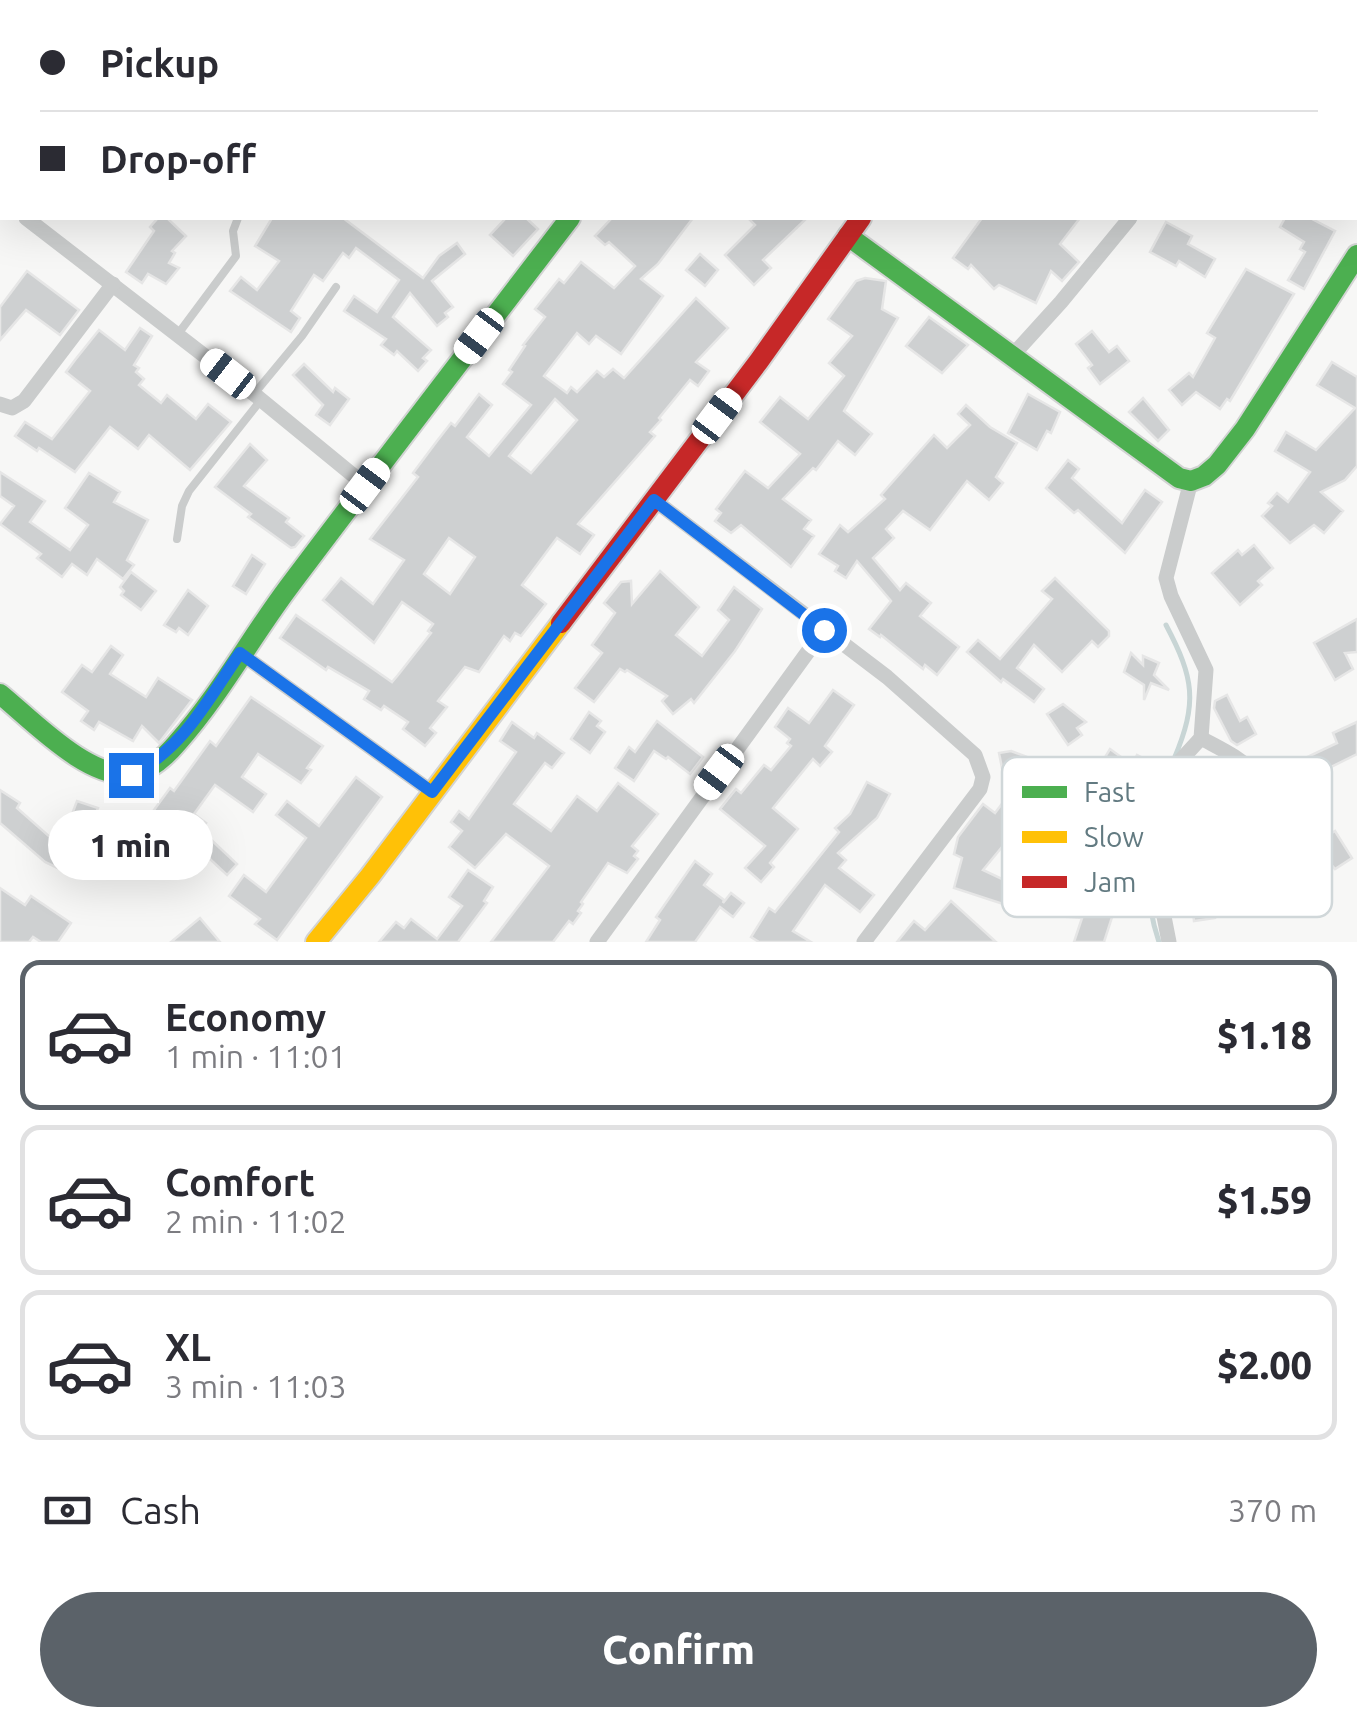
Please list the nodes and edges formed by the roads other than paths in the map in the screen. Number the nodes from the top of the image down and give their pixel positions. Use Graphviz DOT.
graph roads {
  1 [pos="29,220"];
  2 [pos="237,220"];
  3 [pos="568,220"];
  4 [pos="860,220"];
  5 [pos="1128,220"];
  6 [pos="848,236"];
  7 [pos="1357,254"];
  8 [pos="112,284"];
  9 [pos="336,287"];
  10 [pos="178,334"];
  11 [pos="1012,356"];
  12 [pos="258,397"];
  13 [pos="0,404"];
  14 [pos="1191,481"];
  15 [pos="365,486"];
  16 [pos="654,500"];
  17 [pos="177,538"];
  18 [pos="824,630"];
  19 [pos="240,653"];
  20 [pos="0,694"];
  21 [pos="1201,738"];
  22 [pos="1184,757"];
  23 [pos="1233,757"];
  24 [pos="432,792"];
  25 [pos="1164,917"];
  26 [pos="316,942"];
  27 [pos="597,942"];
  28 [pos="864,942"];
  29 [pos="1169,942"];
  1 -- 8 [label="street"];
  2 -- 10 [label="lane"];
  3 -- 15 [label="street"];
  4 -- 6 [label="street"];
  5 -- 11 [label="street"];
  6 -- 11 [label="street"];
  6 -- 16 [label="street"];
  7 -- 14 [label="street"];
  8 -- 10 [label="street"];
  8 -- 13 [label="street"];
  9 -- 12 [label="lane"];
  10 -- 12 [label="street"];
  11 -- 14 [label="street"];
  12 -- 15 [label="street"];
  12 -- 17 [label="lane"];
  14 -- 21 [label="street"];
  15 -- 19 [label="street"];
  16 -- 18 [label="street"];
  16 -- 24 [label="street"];
  18 -- 27 [label="street"];
  18 -- 28 [label="street"];
  19 -- 20 [label="street"];
  19 -- 24 [label="street"];
  21 -- 22 [label="street"];
  21 -- 23 [label="street"];
  24 -- 26 [label="street"];
  25 -- 29 [label="street"];
}
